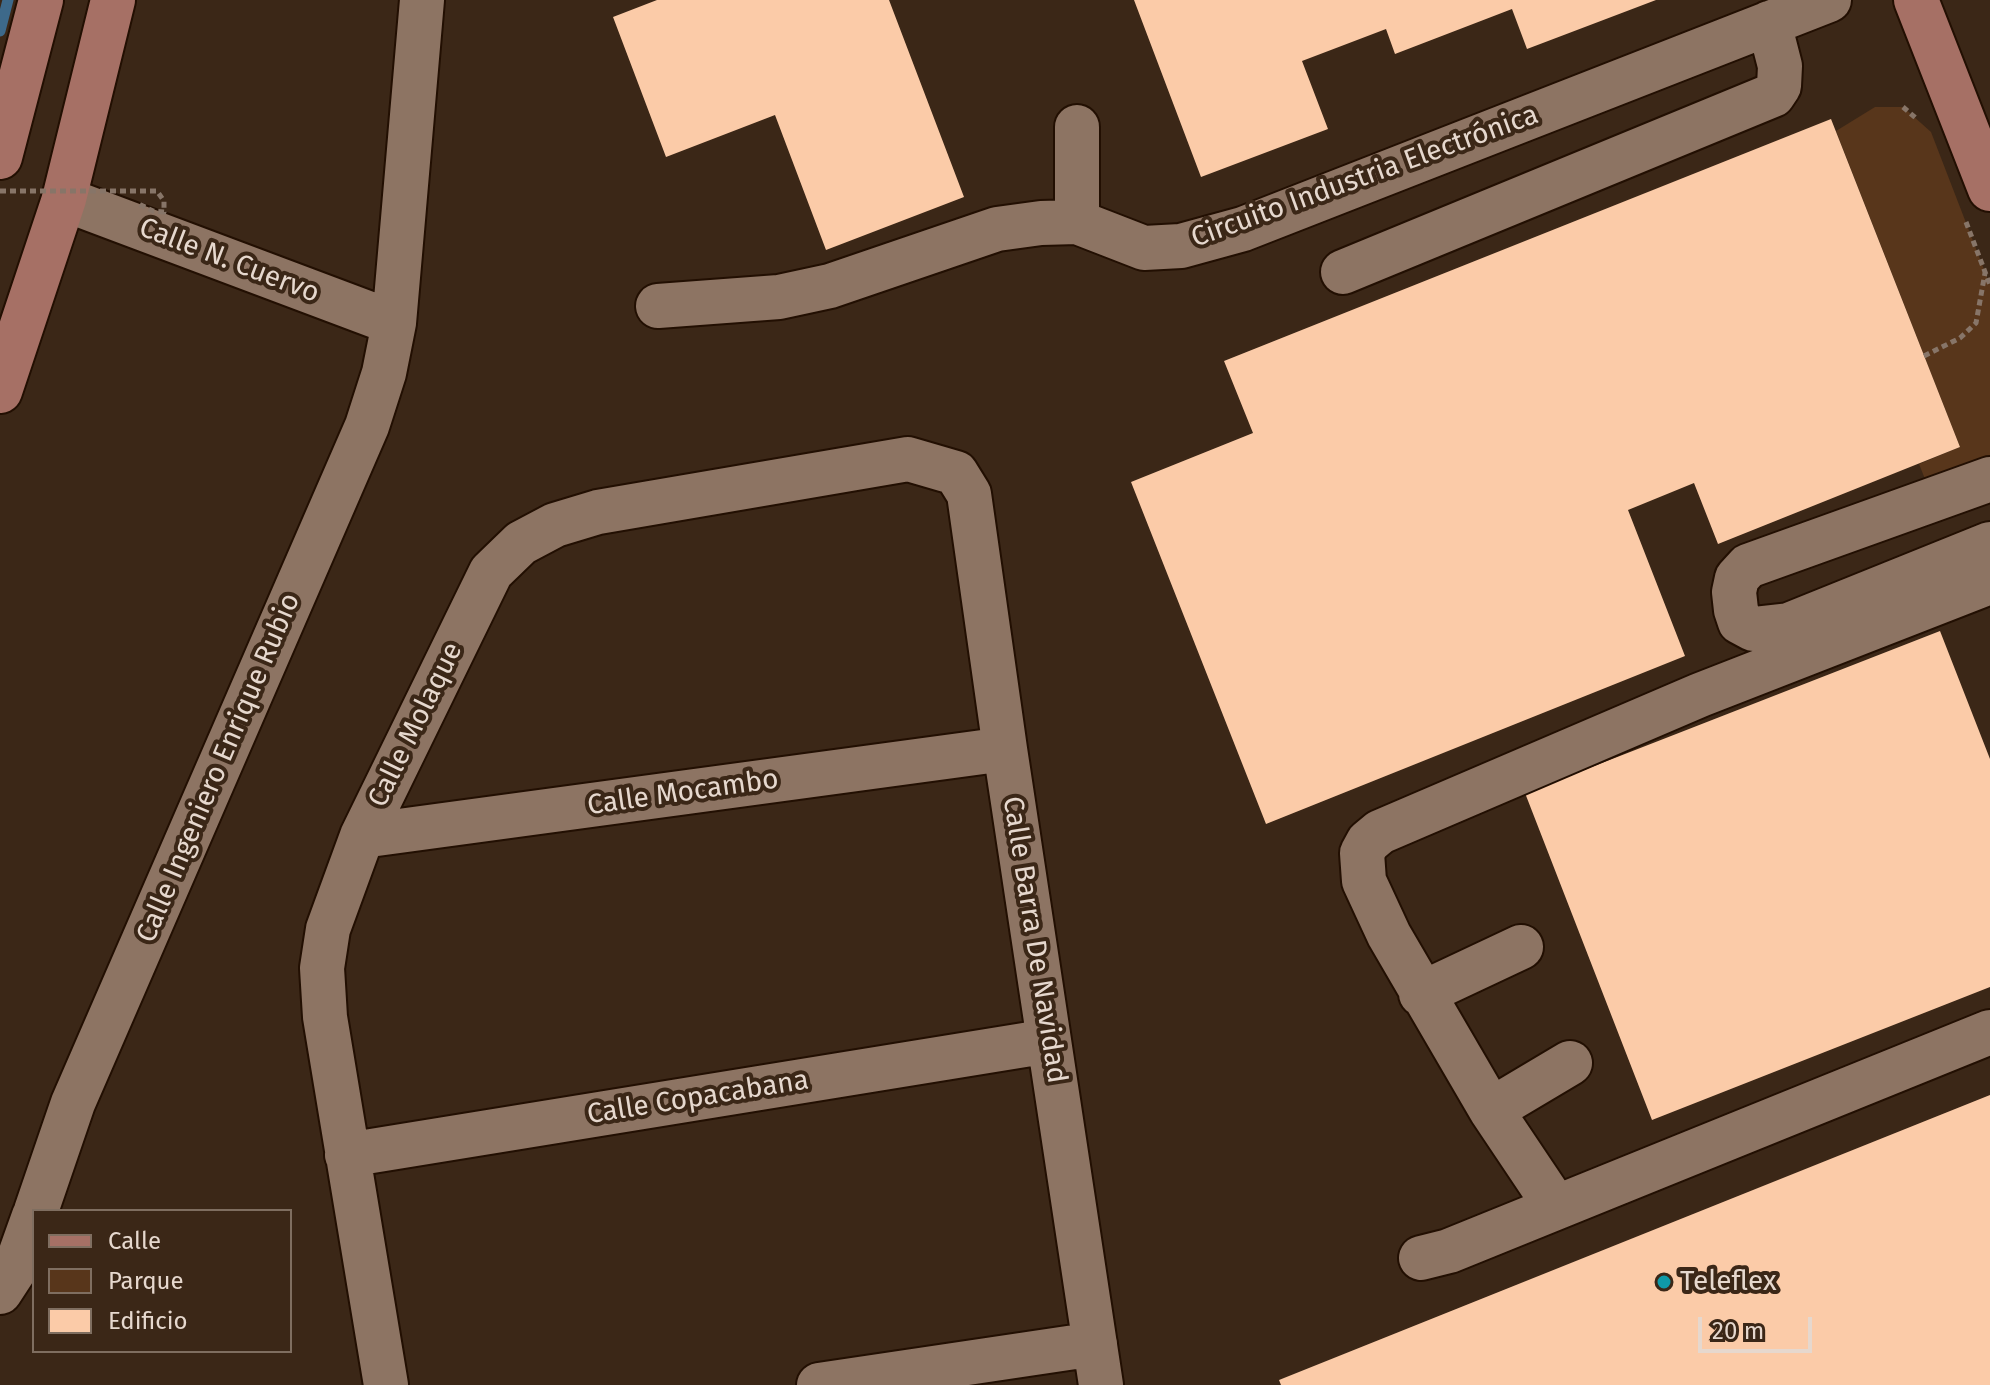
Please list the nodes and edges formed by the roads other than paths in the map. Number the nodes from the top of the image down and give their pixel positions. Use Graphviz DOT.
graph roads {
  1 [pos="41,0"];
  2 [pos="113,0"];
  3 [pos="422,0"];
  4 [pos="1829,0"];
  5 [pos="1916,0"];
  6 [pos="1769,23"];
  7 [pos="1077,127"];
  8 [pos="0,157"];
  9 [pos="1990,189"];
  10 [pos="64,199"];
  11 [pos="1077,222"];
  12 [pos="1343,272"];
  13 [pos="658,306"];
  14 [pos="394,323"];
  15 [pos="0,391"];
  16 [pos="1990,479"];
  17 [pos="969,494"];
  18 [pos="1990,544"];
  19 [pos="1990,582"];
  20 [pos="1005,749"];
  21 [pos="362,836"];
  22 [pos="1521,947"];
  23 [pos="1421,994"];
  24 [pos="1990,1032"];
  25 [pos="1049,1041"];
  26 [pos="1570,1063"];
  27 [pos="1491,1110"];
  28 [pos="347,1155"];
  29 [pos="1556,1207"];
  30 [pos="37,1209"];
  31 [pos="32,1222"];
  32 [pos="1421,1258"];
  33 [pos="0,1292"];
  34 [pos="1098,1364"];
  35 [pos="386,1385"];
  36 [pos="819,1385"];
  1 -- 8 [label="main road"];
  2 -- 10 [label="main road"];
  3 -- 14 [label="street, Calle Ingeniero Enrique Rubio"];
  4 -- 6 [label="street, Circuito Industria Electrónica"];
  5 -- 9 [label="main road"];
  6 -- 11 [label="street, Circuito Industria Electrónica"];
  6 -- 12 [label="street"];
  7 -- 11 [label="street"];
  10 -- 14 [label="street, Calle N. Cuervo"];
  10 -- 15 [label="main road"];
  11 -- 13 [label="street, Circuito Industria Electrónica"];
  14 -- 30 [label="street, Calle Ingeniero Enrique Rubio"];
  16 -- 18 [label="street"];
  17 -- 20 [label="street, Calle Barra De Navidad"];
  17 -- 21 [label="street, Calle Molaque"];
  19 -- 23 [label="street"];
  20 -- 21 [label="street, Calle Mocambo"];
  20 -- 25 [label="street, Calle Barra De Navidad"];
  21 -- 28 [label="street, Calle Molaque"];
  22 -- 23 [label="street"];
  23 -- 27 [label="street"];
  24 -- 29 [label="street"];
  25 -- 28 [label="street, Calle Copacabana"];
  25 -- 34 [label="street, Calle Barra De Navidad"];
  26 -- 27 [label="street"];
  27 -- 29 [label="street"];
  28 -- 35 [label="street, Calle Molaque"];
  29 -- 32 [label="street"];
  31 -- 33 [label="street, Calle Ingeniero Enrique Rubio"];
  34 -- 36 [label="street"];
}
